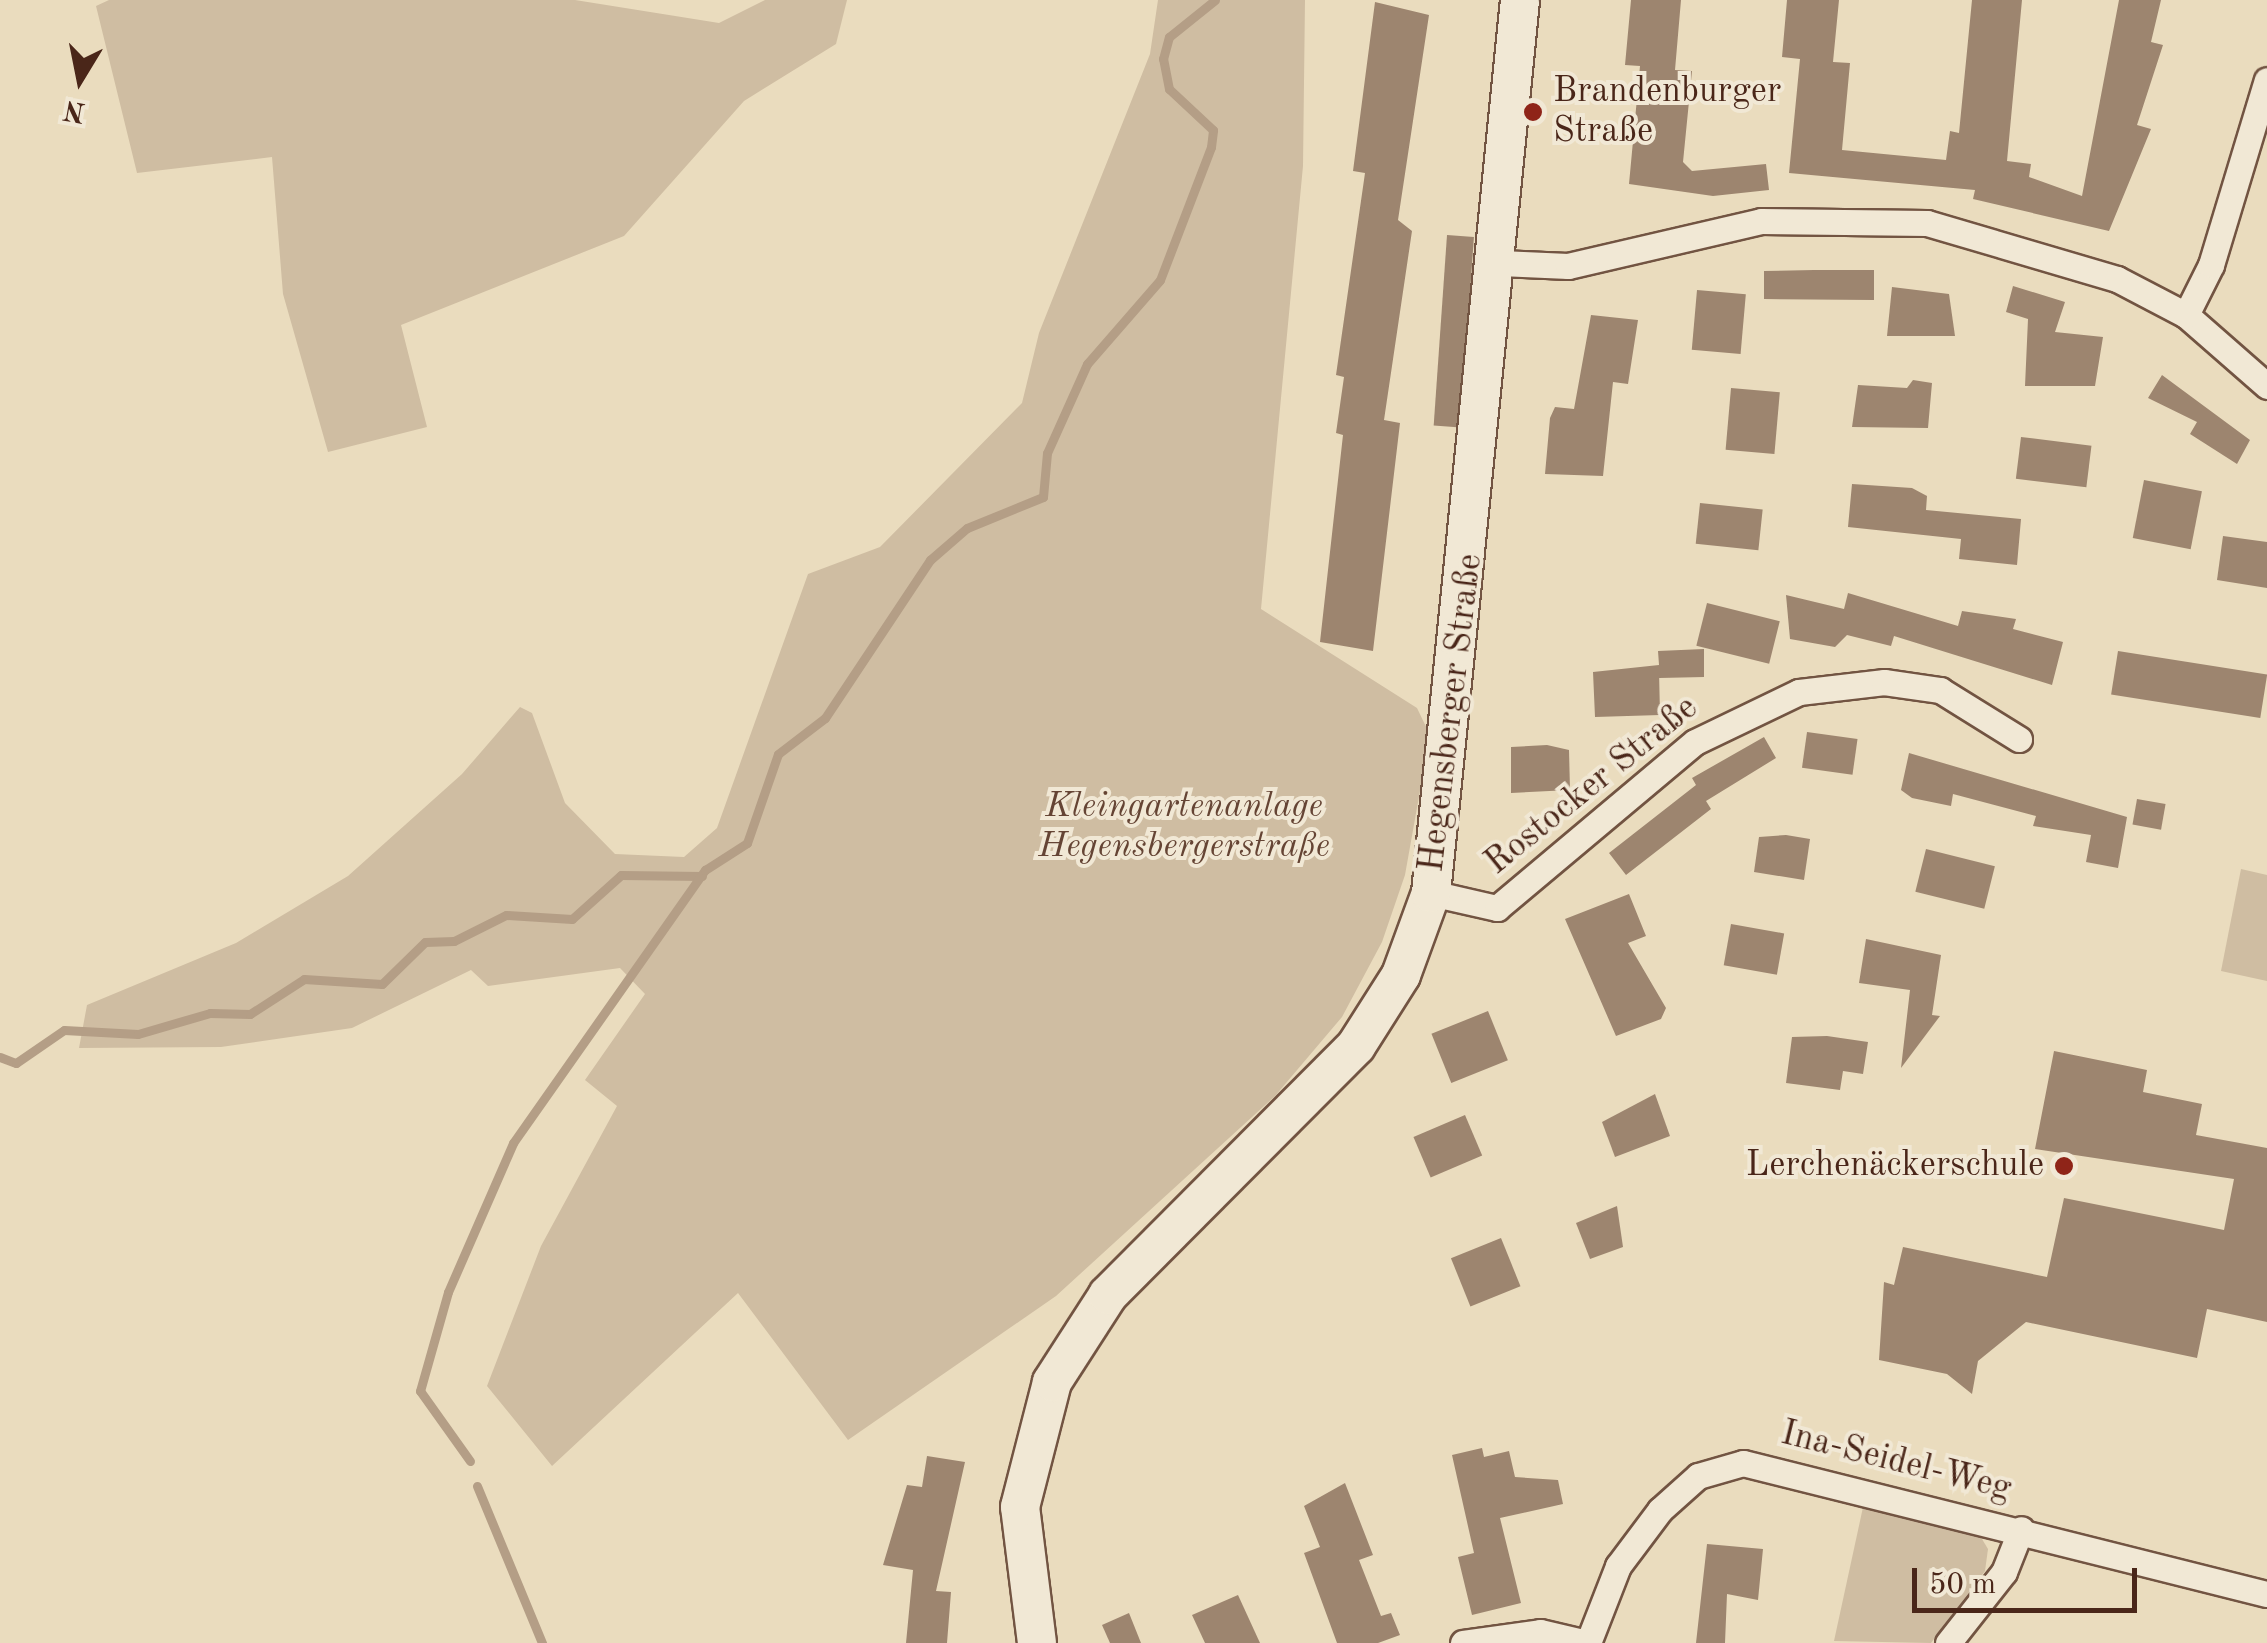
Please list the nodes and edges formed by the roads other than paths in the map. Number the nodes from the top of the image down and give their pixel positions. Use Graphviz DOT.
graph roads {
  1 [pos="1520,0"];
  2 [pos="2267,80"];
  3 [pos="1500,263"];
  4 [pos="2186,316"];
  5 [pos="2267,386"];
  6 [pos="2019,739"];
  7 [pos="1431,893"];
  8 [pos="2021,1529"];
  9 [pos="2267,1594"];
  10 [pos="1036,1643"];
  11 [pos="1463,1643"];
  12 [pos="1588,1643"];
  13 [pos="1948,1643"];
  1 -- 3 [label="street, Hegensberger Straße"];
  2 -- 4 [label="street"];
  3 -- 4 [label="street"];
  3 -- 7 [label="street, Hegensberger Straße"];
  4 -- 5 [label="street"];
  6 -- 7 [label="street, Rostocker Straße"];
  7 -- 10 [label="street, Hegensberger Straße"];
  8 -- 9 [label="street, Ina-Seidel-Weg"];
  8 -- 12 [label="street, Ina-Seidel-Weg"];
  8 -- 13 [label="street, Ina-Seidel-Weg"];
  11 -- 12 [label="street"];
}
